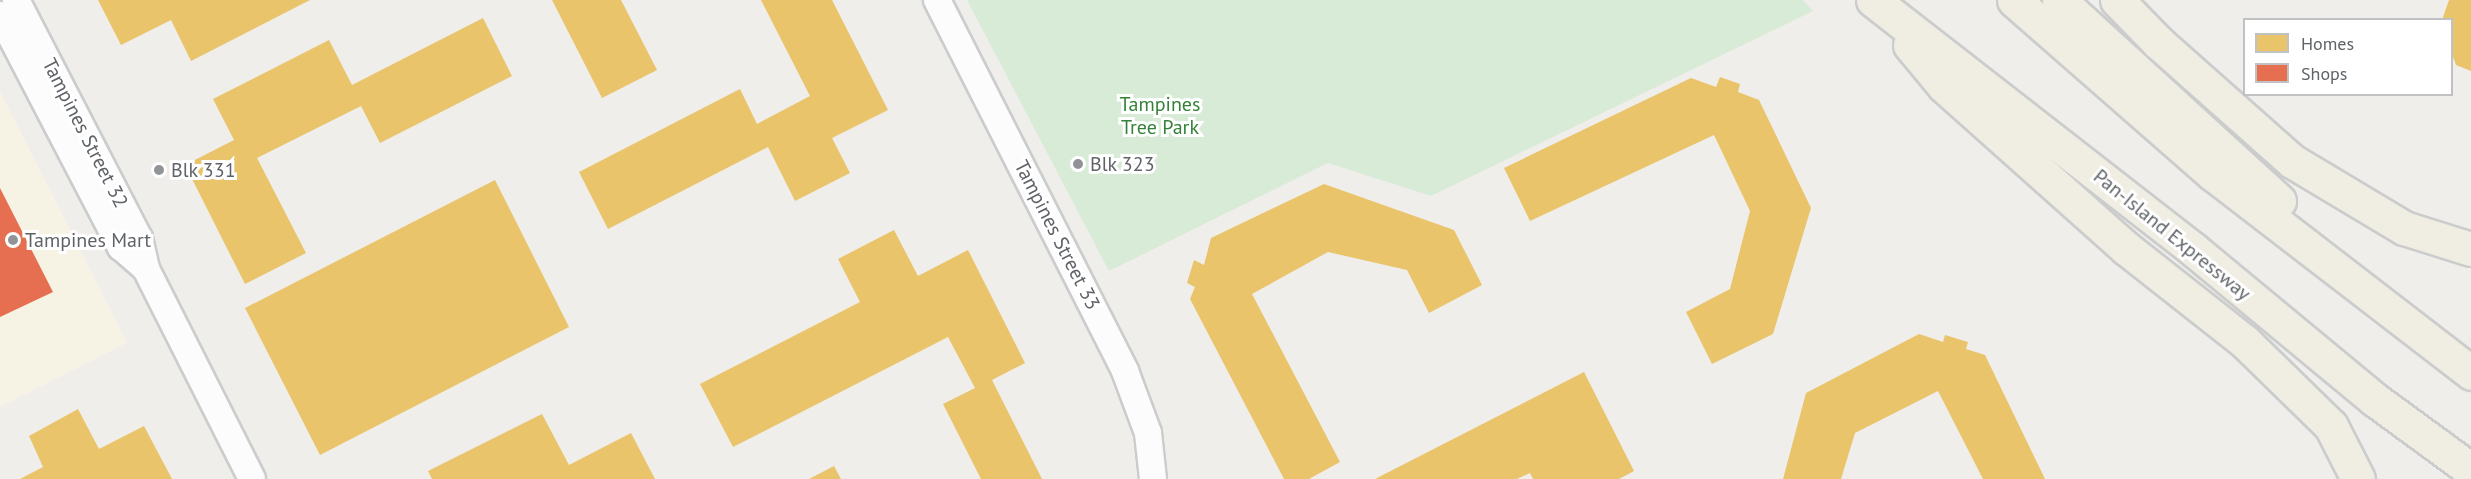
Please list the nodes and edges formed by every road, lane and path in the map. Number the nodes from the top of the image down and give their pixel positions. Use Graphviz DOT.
graph roads {
  1 [pos="16,0"];
  2 [pos="938,0"];
  3 [pos="1873,0"];
  4 [pos="2014,0"];
  5 [pos="2059,0"];
  6 [pos="2117,0"];
  7 [pos="0,15"];
  8 [pos="2471,249"];
  9 [pos="146,269"];
  10 [pos="2418,331"];
  11 [pos="2471,373"];
  12 [pos="2471,470"];
  13 [pos="252,479"];
  14 [pos="1153,479"];
  15 [pos="2358,479"];
  1 -- 9 [label="street, Tampines Street 32"];
  2 -- 14 [label="street, Tampines Street 33"];
  3 -- 12 [label="highway, Pan-Island Expressway"];
  3 -- 15 [label="highway"];
  4 -- 10 [label="highway"];
  5 -- 10 [label="highway"];
  6 -- 8 [label="highway"];
  7 -- 9 [label="street, Tampines Street 32"];
  9 -- 13 [label="street, Tampines Street 32"];
  10 -- 11 [label="highway"];
}
